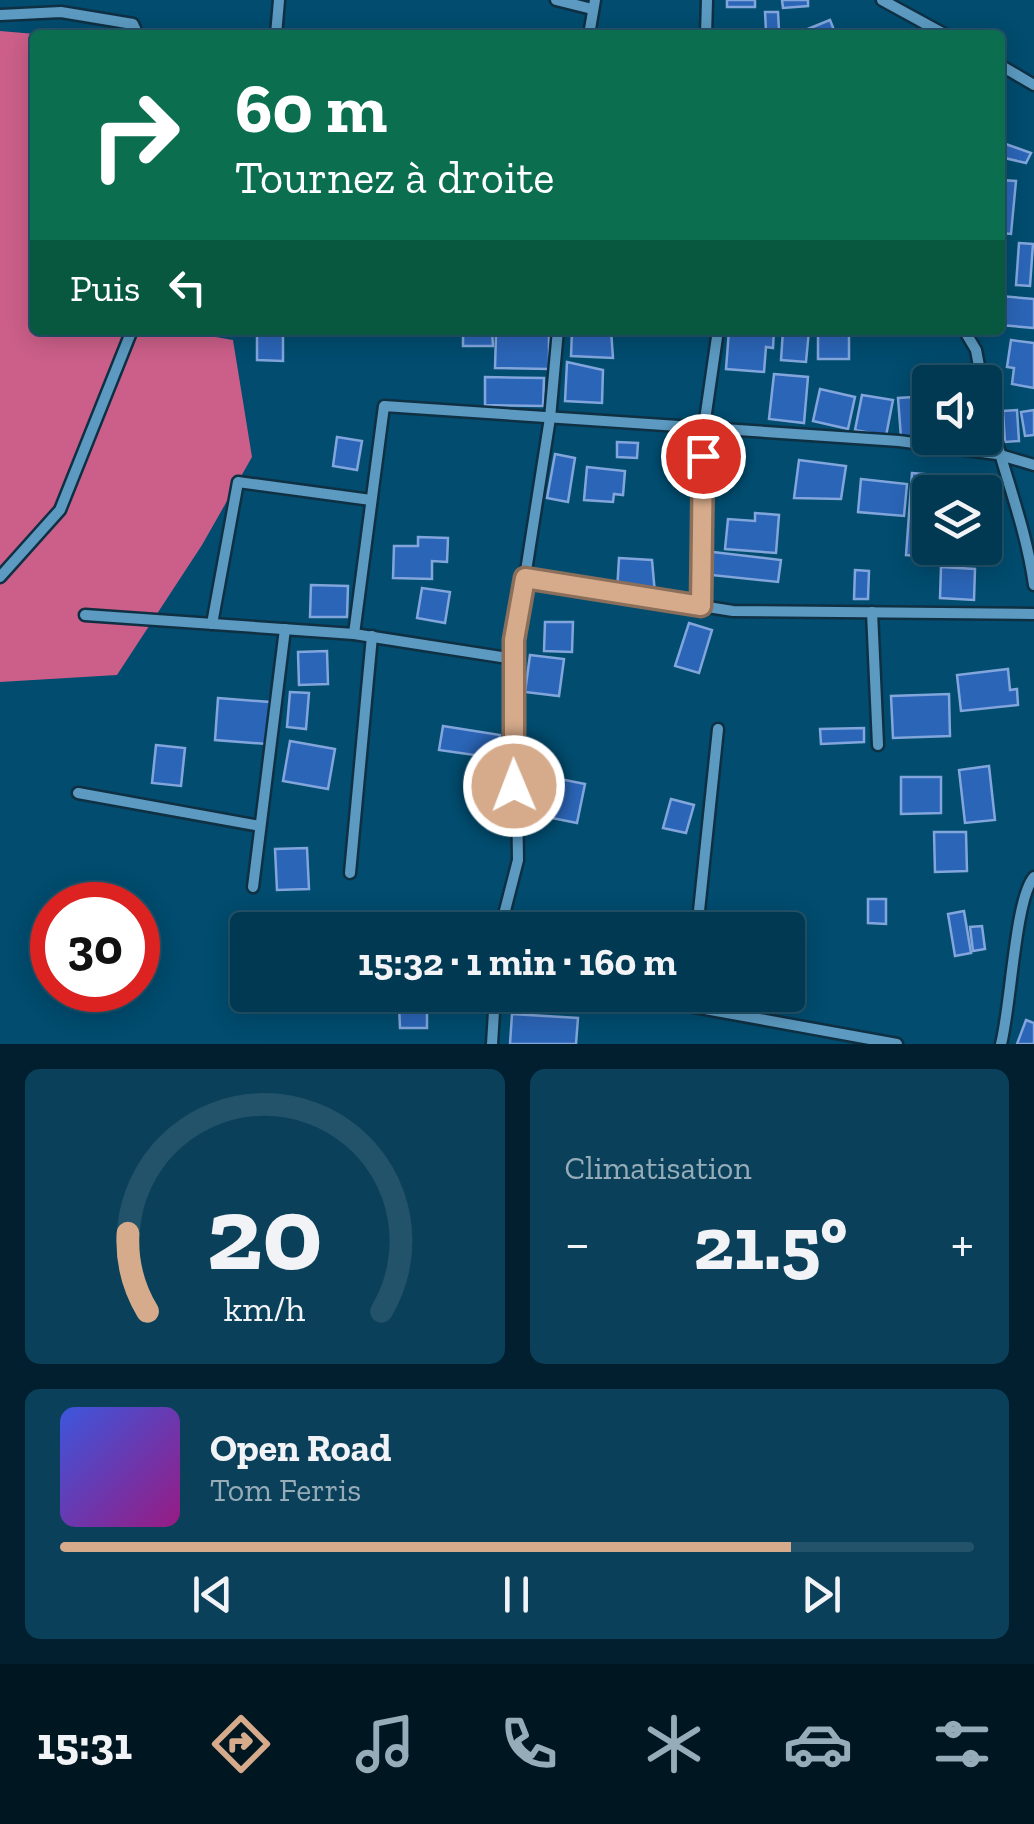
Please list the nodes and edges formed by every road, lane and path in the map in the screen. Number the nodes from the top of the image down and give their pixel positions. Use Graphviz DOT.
graph roads {
  1 [pos="279,0"];
  2 [pos="556,0"];
  3 [pos="707,0"];
  4 [pos="882,0"];
  5 [pos="594,5"];
  6 [pos="0,15"];
  7 [pos="136,30"];
  8 [pos="276,30"];
  9 [pos="590,30"];
  10 [pos="706,30"];
  11 [pos="937,30"];
  12 [pos="1005,69"];
  13 [pos="1034,86"];
  14 [pos="130,335"];
  15 [pos="558,335"];
  16 [pos="717,335"];
  17 [pos="967,335"];
  18 [pos="979,365"];
  19 [pos="550,418"];
  20 [pos="704,427"];
  21 [pos="912,443"];
  22 [pos="997,455"];
  23 [pos="1000,455"];
  24 [pos="1034,465"];
  25 [pos="371,500"];
  26 [pos="0,577"];
  27 [pos="525,578"];
  28 [pos="1034,586"];
  29 [pos="701,606"];
  30 [pos="872,612"];
  31 [pos="85,614"];
  32 [pos="1034,614"];
  33 [pos="212,624"];
  34 [pos="285,629"];
  35 [pos="354,634"];
  36 [pos="372,636"];
  37 [pos="514,660"];
  38 [pos="718,729"];
  39 [pos="878,745"];
  40 [pos="78,793"];
  41 [pos="260,826"];
  42 [pos="350,873"];
  43 [pos="1034,877"];
  44 [pos="253,886"];
  45 [pos="505,912"];
  46 [pos="699,912"];
  47 [pos="495,1012"];
  48 [pos="740,1012"];
  49 [pos="492,1044"];
  50 [pos="896,1044"];
  51 [pos="1000,1044"];
  1 -- 8 [label="street"];
  2 -- 5 [label="street"];
  3 -- 10 [label="street"];
  4 -- 11 [label="street"];
  5 -- 9 [label="street"];
  6 -- 7 [label="street"];
  12 -- 13 [label="street"];
  14 -- 26 [label="street"];
  15 -- 19 [label="street"];
  16 -- 20 [label="street"];
  17 -- 18 [label="street"];
  19 -- 20 [label="street"];
  19 -- 25 [label="street"];
  19 -- 27 [label="street"];
  20 -- 21 [label="street"];
  20 -- 29 [label="street"];
  22 -- 28 [label="street"];
  23 -- 24 [label="street"];
  25 -- 33 [label="street"];
  25 -- 35 [label="street"];
  27 -- 29 [label="street"];
  27 -- 37 [label="street"];
  29 -- 30 [label="street"];
  30 -- 32 [label="street"];
  30 -- 39 [label="street"];
  31 -- 33 [label="street"];
  33 -- 34 [label="street"];
  34 -- 35 [label="street"];
  34 -- 41 [label="street"];
  35 -- 36 [label="street"];
  36 -- 37 [label="street"];
  36 -- 42 [label="street"];
  37 -- 45 [label="street"];
  38 -- 46 [label="street"];
  40 -- 41 [label="street"];
  41 -- 44 [label="street"];
  43 -- 51 [label="street"];
  47 -- 49 [label="street"];
  48 -- 50 [label="street"];
}
